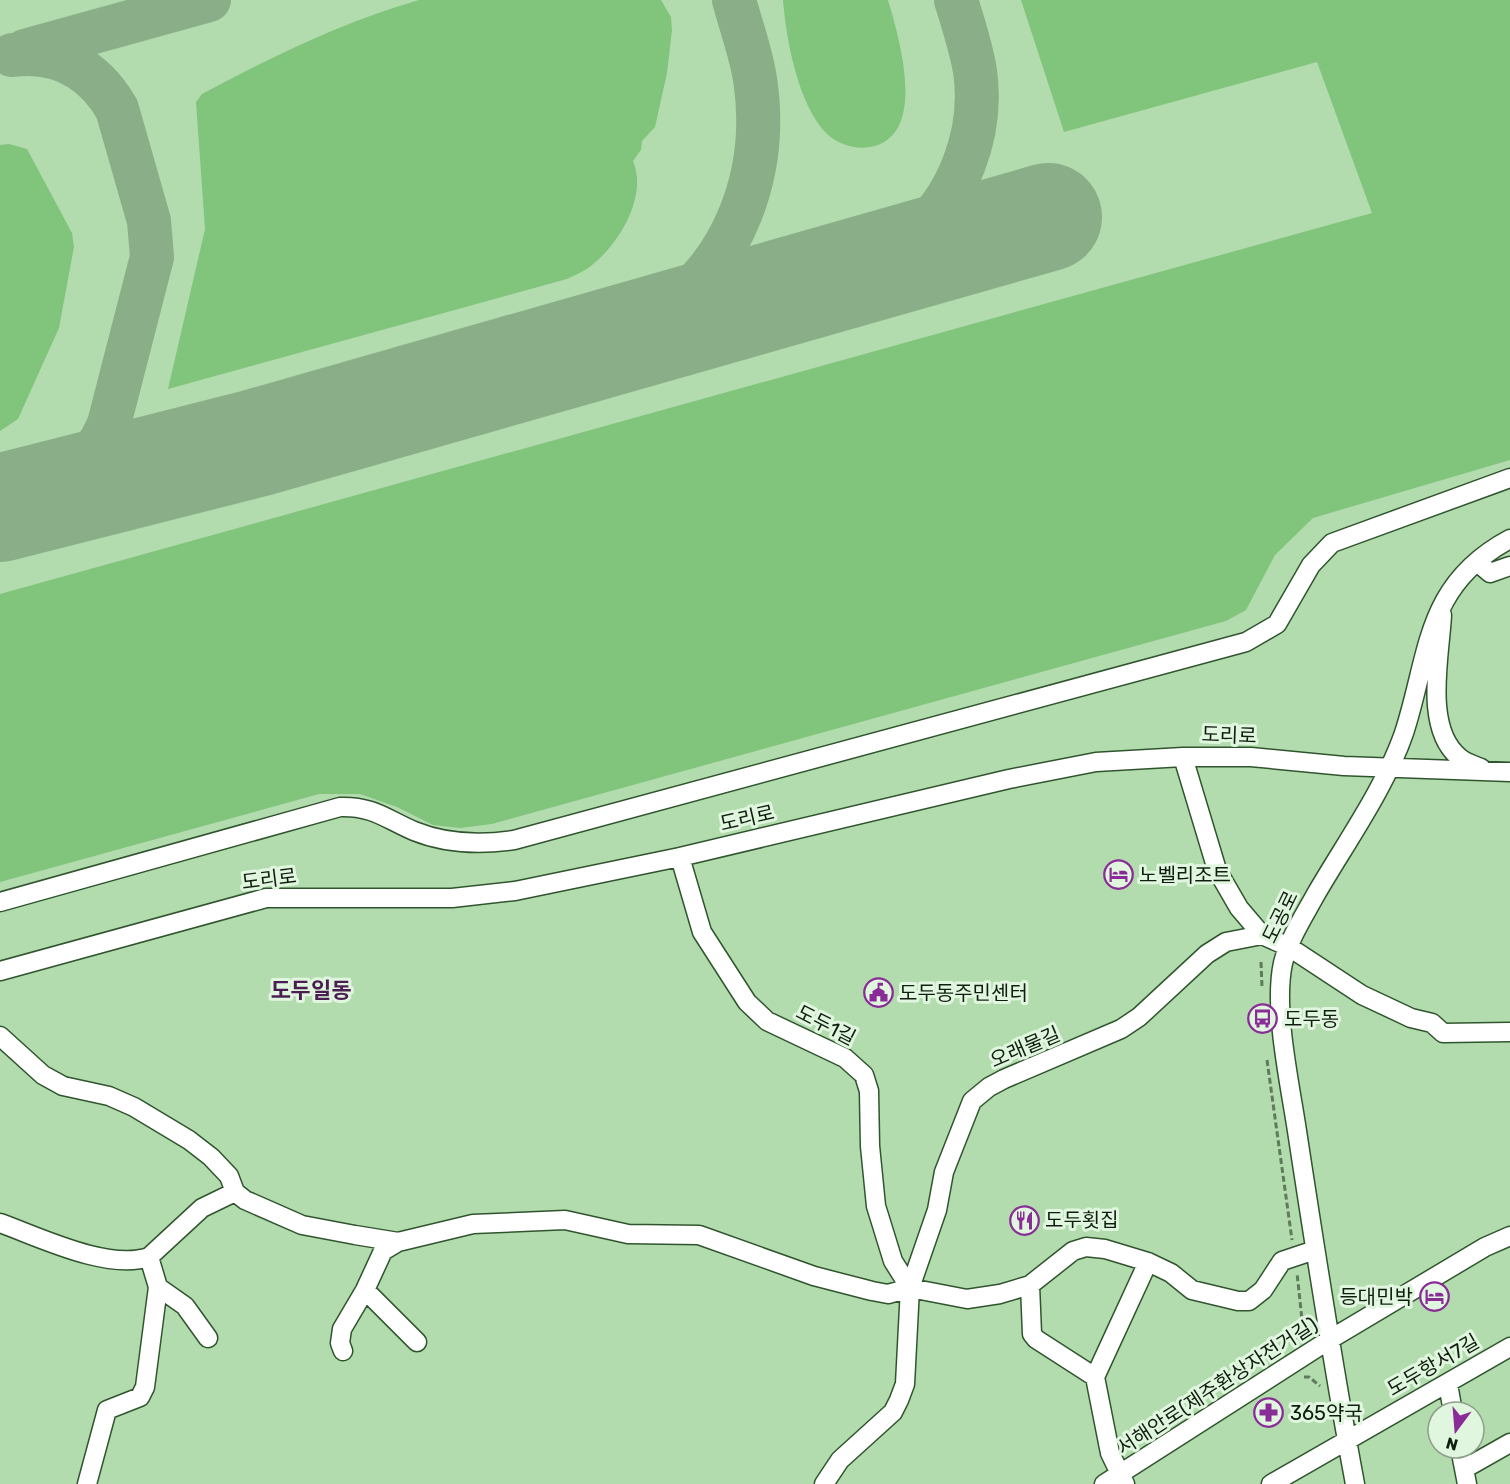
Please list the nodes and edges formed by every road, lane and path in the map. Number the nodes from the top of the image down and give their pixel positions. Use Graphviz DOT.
graph roads {
  1 [pos="1510,478"];
  2 [pos="1510,538"];
  3 [pos="1477,562"];
  4 [pos="1510,566"];
  5 [pos="1443,604"];
  6 [pos="1183,756"];
  7 [pos="1390,766"];
  8 [pos="1488,771"];
  9 [pos="1510,772"];
  10 [pos="681,857"];
  11 [pos="0,902"];
  12 [pos="1262,935"];
  13 [pos="1289,947"];
  14 [pos="1262,962"];
  15 [pos="0,971"];
  16 [pos="1262,998"];
  17 [pos="1510,1032"];
  18 [pos="0,1036"];
  19 [pos="1266,1057"];
  20 [pos="235,1192"];
  21 [pos="0,1223"];
  22 [pos="1510,1236"];
  23 [pos="399,1242"];
  24 [pos="1315,1250"];
  25 [pos="149,1257"];
  26 [pos="1294,1257"];
  27 [pos="1148,1262"];
  28 [pos="1030,1285"];
  29 [pos="158,1287"];
  30 [pos="910,1288"];
  31 [pos="365,1290"];
  32 [pos="1342,1296"];
  33 [pos="1363,1299"];
  34 [pos="208,1338"];
  35 [pos="1329,1340"];
  36 [pos="417,1342"];
  37 [pos="1287,1346"];
  38 [pos="1510,1347"];
  39 [pos="343,1351"];
  40 [pos="1095,1377"];
  41 [pos="1298,1377"];
  42 [pos="1448,1383"];
  43 [pos="1321,1387"];
  44 [pos="1451,1400"];
  45 [pos="1347,1439"];
  46 [pos="1510,1443"];
  47 [pos="1462,1460"];
  48 [pos="1466,1477"];
  49 [pos="1123,1478"];
  50 [pos="87,1484"];
  51 [pos="824,1484"];
  52 [pos="1104,1484"];
  53 [pos="1271,1484"];
  54 [pos="1355,1484"];
  1 -- 11 [label="street"];
  2 -- 3 [label="street, 도공로"];
  3 -- 4 [label="street"];
  3 -- 5 [label="street, 도공로"];
  5 -- 7 [label="street, 도공로"];
  5 -- 8 [label="street"];
  6 -- 7 [label="street, 도리로"];
  6 -- 10 [label="street, 도리로"];
  6 -- 12 [label="street"];
  7 -- 8 [label="street, 도리로"];
  7 -- 13 [label="street, 도공로"];
  8 -- 9 [label="street, 도리로"];
  10 -- 15 [label="street, 도리로"];
  10 -- 30 [label="street, 도두1길"];
  12 -- 13 [label="street"];
  12 -- 30 [label="street, 오래물길"];
  13 -- 17 [label="street"];
  13 -- 24 [label="street, 도공로"];
  14 -- 16 [label="path"];
  18 -- 20 [label="street"];
  19 -- 26 [label="path"];
  20 -- 23 [label="street"];
  20 -- 25 [label="street"];
  21 -- 25 [label="street"];
  22 -- 35 [label="street, 서해안로(제주환상자전거길)"];
  23 -- 30 [label="street"];
  23 -- 31 [label="street"];
  24 -- 26 [label="street"];
  24 -- 35 [label="street, 도공로"];
  25 -- 29 [label="street"];
  26 -- 27 [label="street"];
  26 -- 37 [label="path"];
  27 -- 28 [label="street"];
  27 -- 40 [label="street"];
  28 -- 30 [label="street"];
  28 -- 40 [label="street"];
  29 -- 34 [label="street"];
  29 -- 50 [label="street"];
  30 -- 51 [label="street, 오래물길"];
  31 -- 36 [label="street"];
  31 -- 39 [label="street"];
  32 -- 33 [label="path"];
  35 -- 45 [label="street, 도공로"];
  35 -- 49 [label="street, 서해안로(제주환상자전거길)"];
  38 -- 42 [label="street, 도두항서7길"];
  40 -- 49 [label="street"];
  41 -- 43 [label="path"];
  42 -- 44 [label="street"];
  42 -- 45 [label="street, 도두항서7길"];
  45 -- 53 [label="street"];
  45 -- 54 [label="street, 도공로"];
  46 -- 48 [label="street"];
  47 -- 48 [label="street"];
  49 -- 52 [label="street, 서해안로(제주환상자전거길)"];
}
